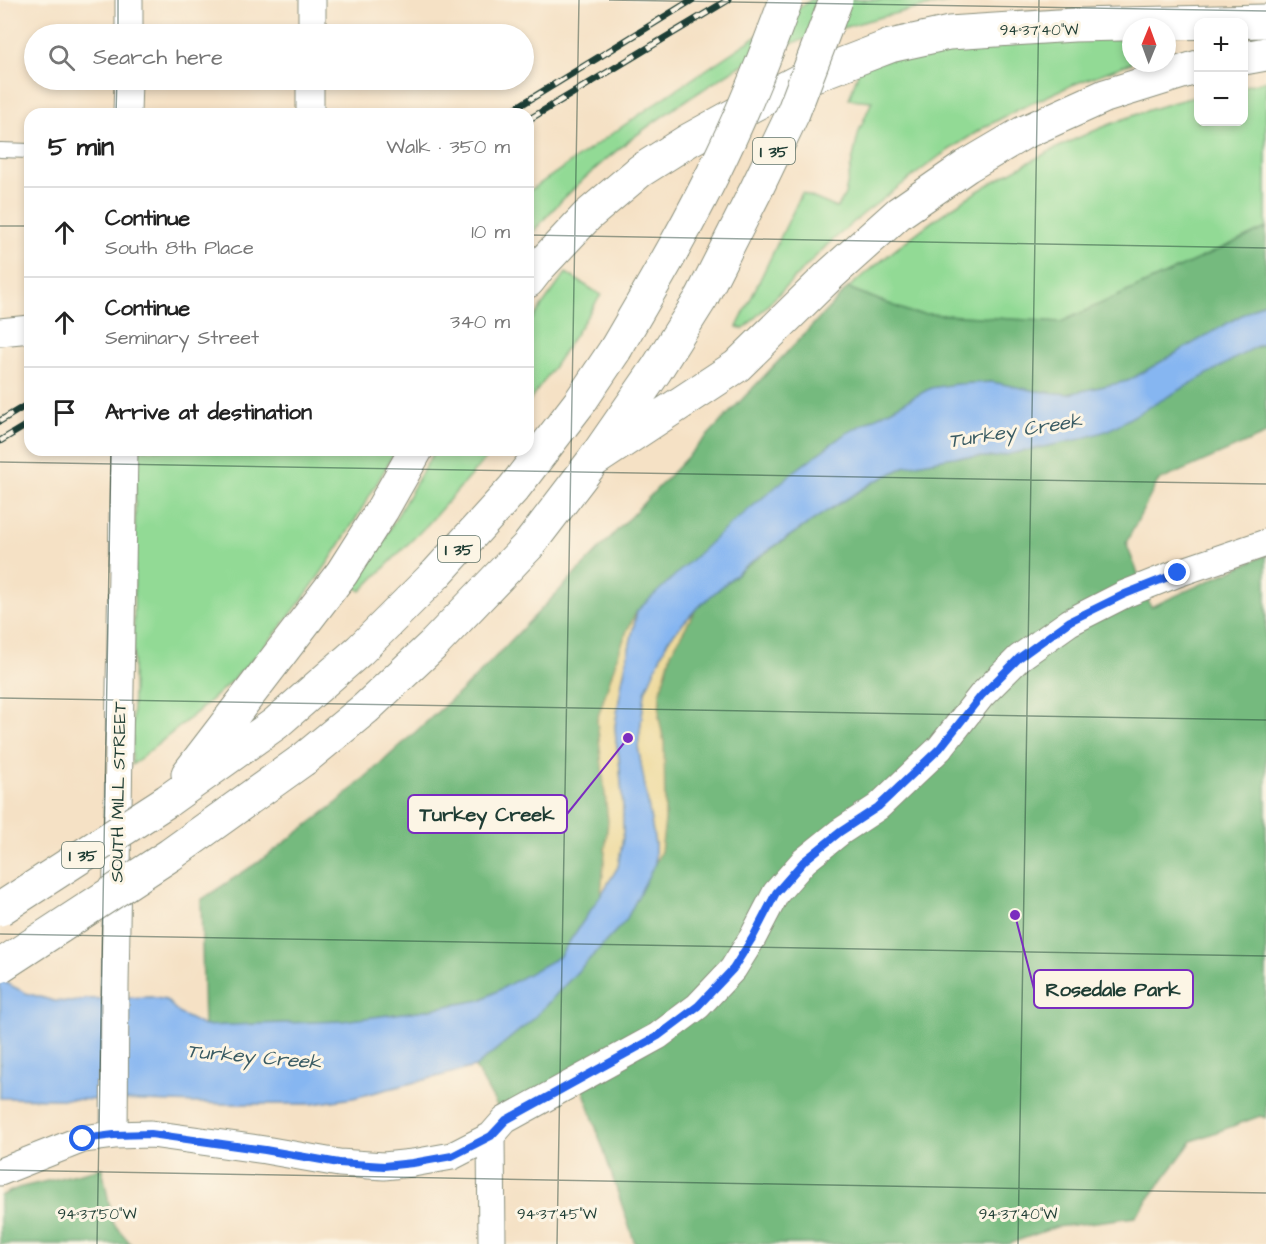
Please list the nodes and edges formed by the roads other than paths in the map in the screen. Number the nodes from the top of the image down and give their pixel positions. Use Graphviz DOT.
graph roads {
  1 [pos="129,0"];
  2 [pos="312,0"];
  3 [pos="786,0"];
  4 [pos="836,0"];
  5 [pos="1266,21"];
  6 [pos="129,24"];
  7 [pos="312,24"];
  8 [pos="1266,54"];
  9 [pos="1248,57"];
  10 [pos="1194,68"];
  11 [pos="128,90"];
  12 [pos="310,90"];
  13 [pos="127,108"];
  14 [pos="310,108"];
  15 [pos="0,150"];
  16 [pos="24,150"];
  17 [pos="534,273"];
  18 [pos="24,330"];
  19 [pos="0,332"];
  20 [pos="124,456"];
  21 [pos="413,456"];
  22 [pos="593,461"];
  23 [pos="1266,543"];
  24 [pos="167,801"];
  25 [pos="0,909"];
  26 [pos="0,966"];
  27 [pos="114,1135"];
  28 [pos="491,1136"];
  29 [pos="0,1172"];
  30 [pos="492,1244"];
  1 -- 6 [label="street"];
  2 -- 7 [label="street"];
  3 -- 24 [label="highway, I 35, bridge"];
  4 -- 22 [label="highway, I 35, bridge"];
  5 -- 17 [label="highway"];
  8 -- 9 [label="highway"];
  10 -- 22 [label="highway"];
  11 -- 13 [label="street"];
  12 -- 14 [label="street"];
  15 -- 16 [label="lane"];
  18 -- 19 [label="street"];
  20 -- 27 [label="street, SOUTH MILL STREET"];
  21 -- 24 [label="highway"];
  22 -- 26 [label="highway, I 35, bridge"];
  23 -- 28 [label="street"];
  24 -- 25 [label="highway, I 35, bridge"];
  27 -- 28 [label="street"];
  27 -- 29 [label="street"];
  28 -- 30 [label="street"];
}
